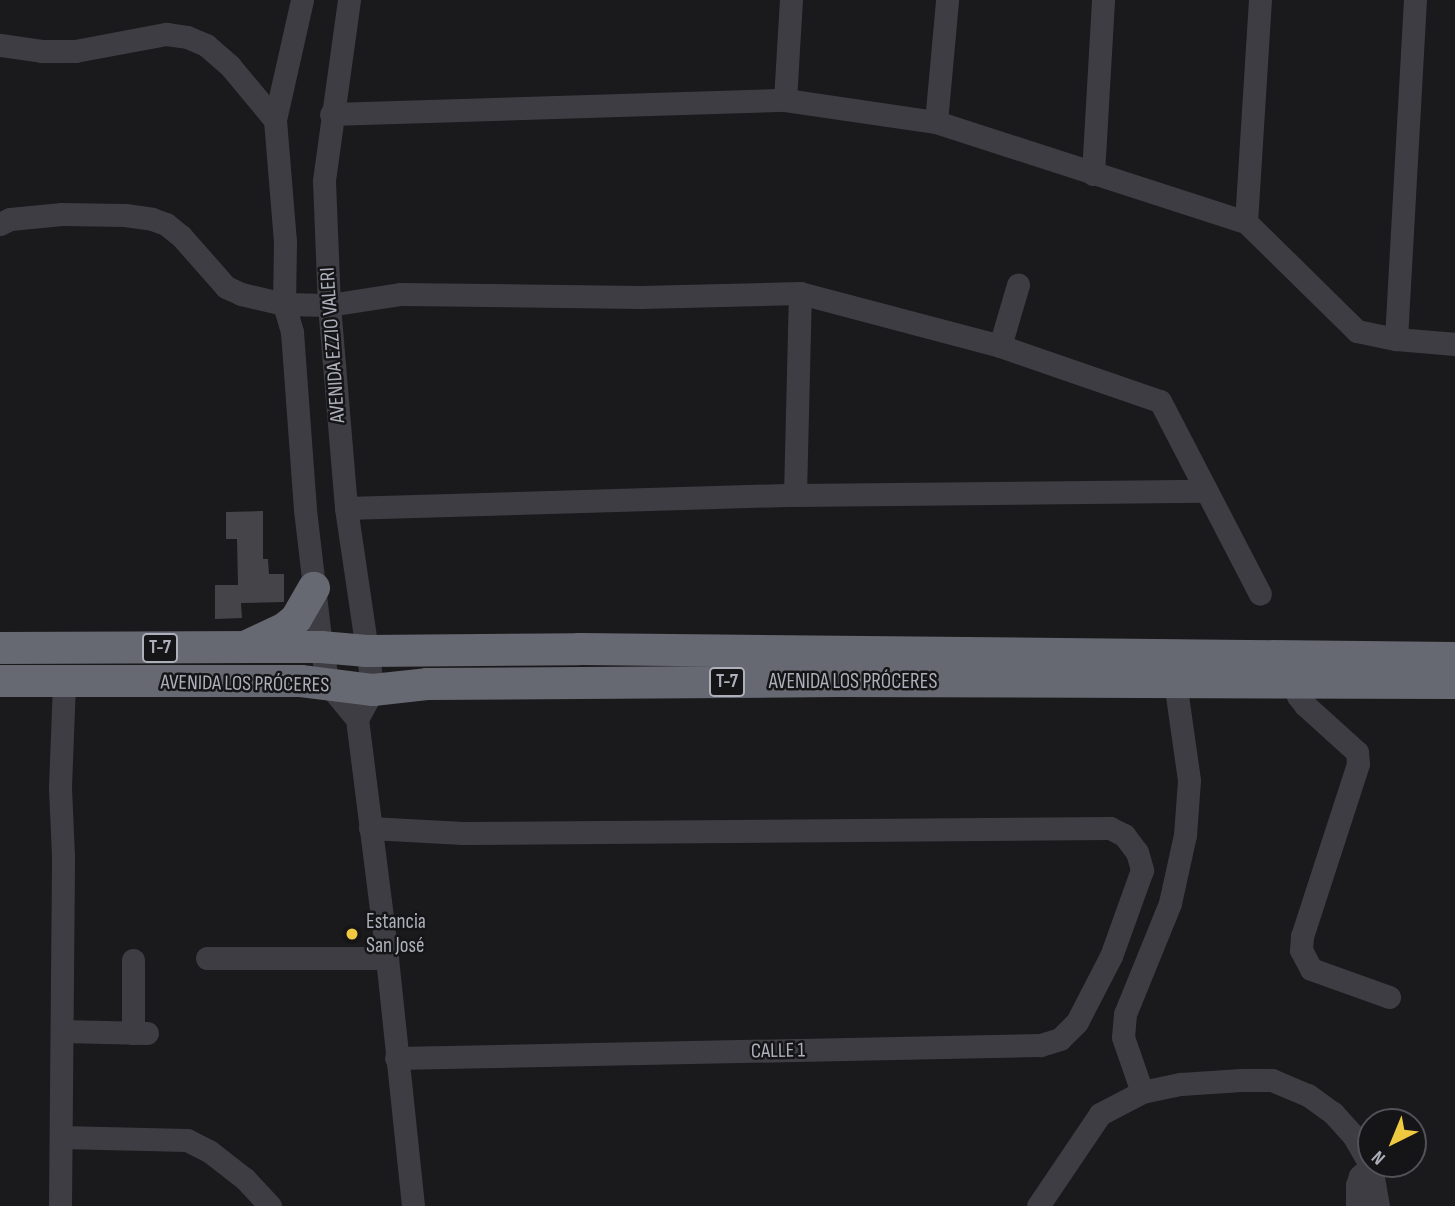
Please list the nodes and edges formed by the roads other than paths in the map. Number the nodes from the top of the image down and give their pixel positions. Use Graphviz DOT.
graph roads {
  1 [pos="302,0"];
  2 [pos="349,0"];
  3 [pos="791,0"];
  4 [pos="947,0"];
  5 [pos="1103,0"];
  6 [pos="1260,0"];
  7 [pos="1415,0"];
  8 [pos="0,45"];
  9 [pos="785,100"];
  10 [pos="331,114"];
  11 [pos="275,120"];
  12 [pos="936,122"];
  13 [pos="1093,174"];
  14 [pos="1246,222"];
  15 [pos="0,224"];
  16 [pos="1018,285"];
  17 [pos="800,293"];
  18 [pos="284,304"];
  19 [pos="329,305"];
  20 [pos="1396,340"];
  21 [pos="1455,344"];
  22 [pos="1000,346"];
  23 [pos="1204,491"];
  24 [pos="795,495"];
  25 [pos="346,508"];
  26 [pos="314,588"];
  27 [pos="1260,594"];
  28 [pos="321,647"];
  29 [pos="0,648"];
  30 [pos="242,649"];
  31 [pos="368,651"];
  32 [pos="1455,658"];
  33 [pos="0,681"];
  34 [pos="64,682"];
  35 [pos="1175,682"];
  36 [pos="1296,682"];
  37 [pos="1455,683"];
  38 [pos="328,684"];
  39 [pos="373,690"];
  40 [pos="356,719"];
  41 [pos="370,828"];
  42 [pos="207,958"];
  43 [pos="387,958"];
  44 [pos="133,960"];
  45 [pos="1389,997"];
  46 [pos="62,1031"];
  47 [pos="397,1058"];
  48 [pos="1142,1092"];
  49 [pos="61,1137"];
  50 [pos="1357,1142"];
  51 [pos="1359,1178"];
  52 [pos="1373,1178"];
  53 [pos="60,1206"];
  54 [pos="270,1206"];
  55 [pos="413,1206"];
  56 [pos="1038,1206"];
  57 [pos="1357,1206"];
  58 [pos="1378,1206"];
  1 -- 11 [label="street, AVENIDA EZZIO VALERI"];
  2 -- 10 [label="street, AVENIDA EZZIO VALERI"];
  3 -- 9 [label="street"];
  4 -- 12 [label="street"];
  5 -- 13 [label="street"];
  6 -- 14 [label="street"];
  7 -- 20 [label="street"];
  8 -- 11 [label="street"];
  9 -- 10 [label="street"];
  9 -- 12 [label="street"];
  10 -- 19 [label="street, AVENIDA EZZIO VALERI"];
  11 -- 18 [label="street, AVENIDA EZZIO VALERI"];
  12 -- 13 [label="street"];
  13 -- 14 [label="street"];
  14 -- 20 [label="street"];
  15 -- 18 [label="street"];
  16 -- 22 [label="street"];
  17 -- 19 [label="street"];
  17 -- 22 [label="street"];
  17 -- 24 [label="street"];
  18 -- 19 [label="street"];
  18 -- 26 [label="street, AVENIDA EZZIO VALERI"];
  19 -- 25 [label="street, AVENIDA EZZIO VALERI"];
  20 -- 21 [label="street"];
  22 -- 23 [label="street"];
  23 -- 24 [label="street"];
  23 -- 27 [label="street"];
  24 -- 25 [label="street"];
  25 -- 31 [label="street, AVENIDA EZZIO VALERI"];
  26 -- 28 [label="street, AVENIDA EZZIO VALERI"];
  26 -- 30 [label="highway"];
  28 -- 30 [label="highway, AVENIDA LOS PRÓCERES / T-7"];
  28 -- 31 [label="highway, AVENIDA LOS PRÓCERES / T-7"];
  28 -- 38 [label="street, AVENIDA EZZIO VALERI"];
  29 -- 30 [label="highway, AVENIDA LOS PRÓCERES / T-7"];
  31 -- 32 [label="highway, AVENIDA LOS PRÓCERES / T-7"];
  31 -- 39 [label="street, AVENIDA EZZIO VALERI"];
  33 -- 34 [label="highway, AVENIDA LOS PRÓCERES / T-7"];
  34 -- 38 [label="highway, AVENIDA LOS PRÓCERES / T-7"];
  34 -- 46 [label="street"];
  35 -- 36 [label="highway, AVENIDA LOS PRÓCERES / T-7"];
  35 -- 39 [label="highway, AVENIDA LOS PRÓCERES / T-7"];
  35 -- 48 [label="street"];
  36 -- 37 [label="highway, AVENIDA LOS PRÓCERES / T-7"];
  36 -- 45 [label="street"];
  38 -- 39 [label="highway, AVENIDA LOS PRÓCERES / T-7"];
  38 -- 40 [label="street"];
  39 -- 40 [label="street"];
  40 -- 41 [label="street"];
  41 -- 43 [label="street"];
  41 -- 47 [label="street, CALLE 1"];
  42 -- 43 [label="street"];
  43 -- 47 [label="street"];
  44 -- 46 [label="street"];
  46 -- 49 [label="street"];
  47 -- 55 [label="street"];
  48 -- 50 [label="street"];
  48 -- 56 [label="street"];
  49 -- 53 [label="street"];
  49 -- 54 [label="street"];
  51 -- 57 [label="street"];
  52 -- 58 [label="street"];
}
